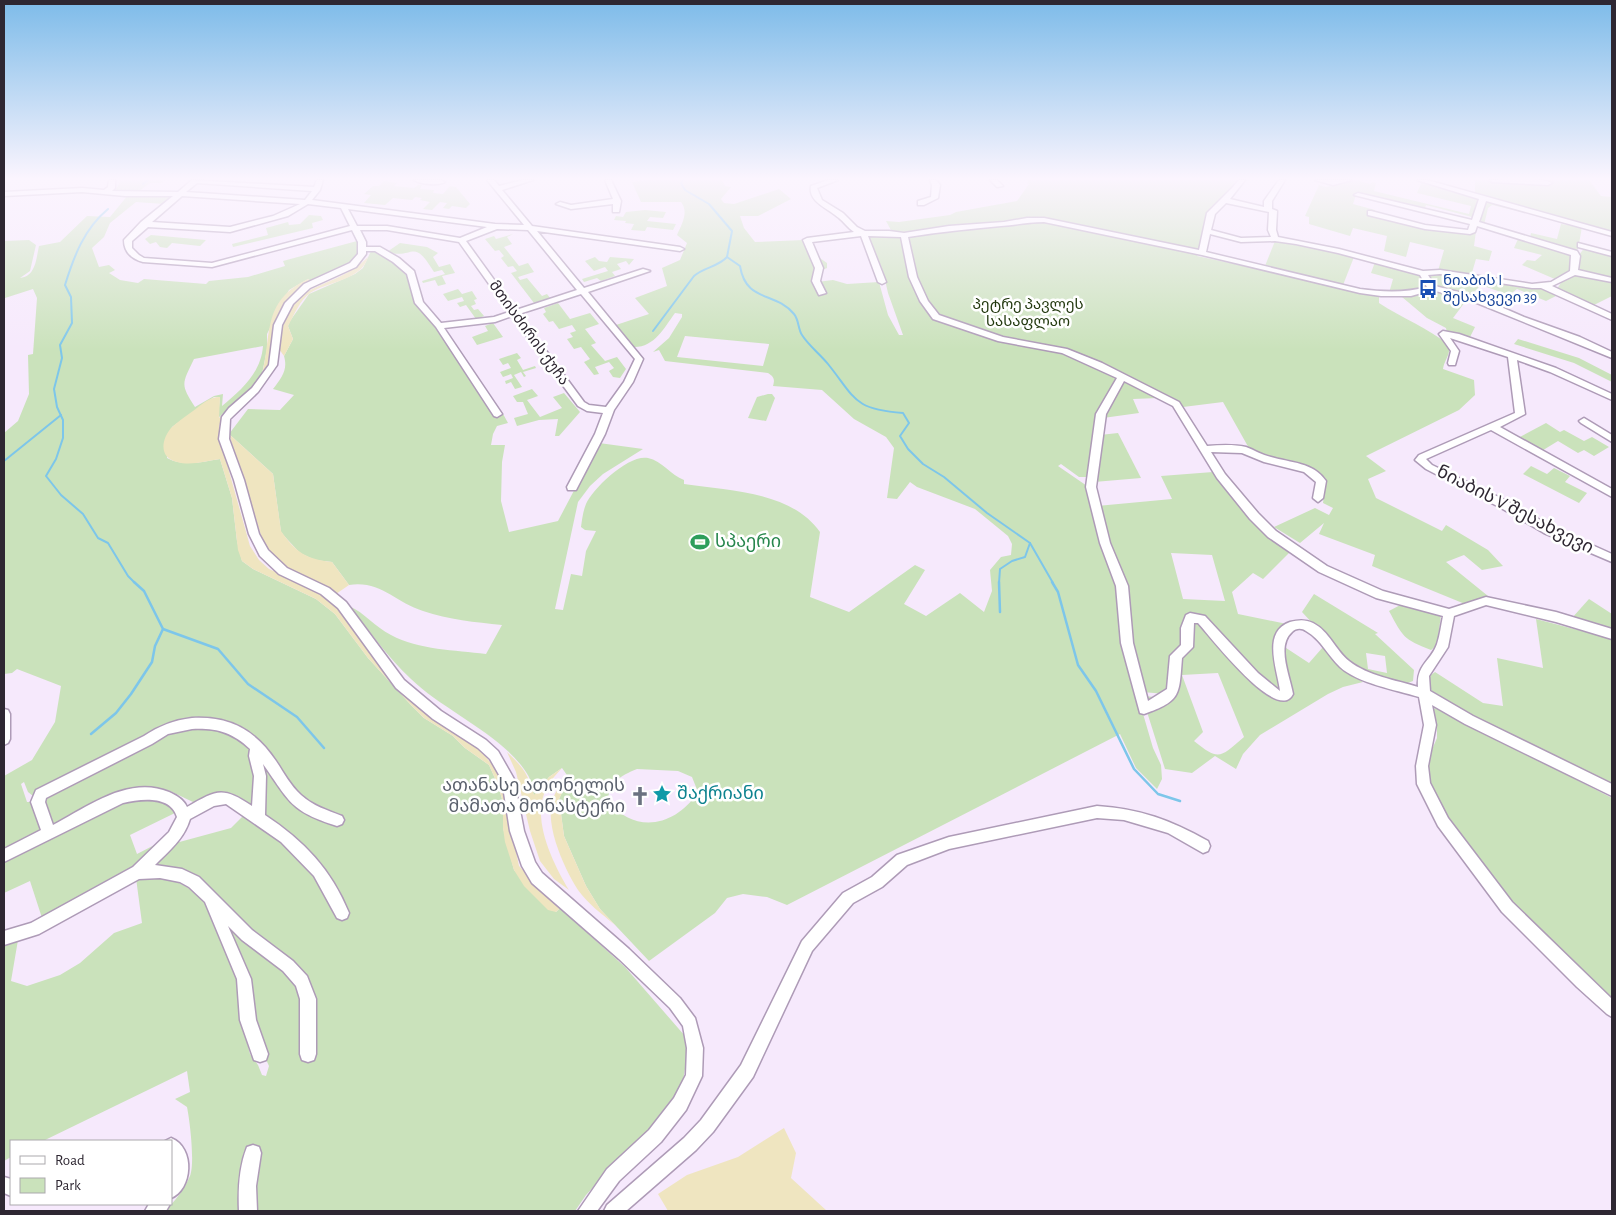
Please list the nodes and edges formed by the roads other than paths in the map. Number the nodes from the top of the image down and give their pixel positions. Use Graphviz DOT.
graph roads {
  1 [pos="131,237"];
  2 [pos="321,237"];
  3 [pos="359,237"];
  4 [pos="441,237"];
  5 [pos="469,237"];
  6 [pos="537,237"];
  7 [pos="592,237"];
  8 [pos="838,237"];
  9 [pos="865,237"];
  10 [pos="904,237"];
  11 [pos="1124,237"];
  12 [pos="1206,237"];
  13 [pos="1229,237"];
  14 [pos="1518,237"];
  15 [pos="1582,237"];
  16 [pos="1275,239"];
  17 [pos="461,240"];
  18 [pos="1581,245"];
  19 [pos="363,249"];
  20 [pos="680,249"];
  21 [pos="1202,253"];
  22 [pos="1574,253"];
  23 [pos="1612,254"];
  24 [pos="646,271"];
  25 [pos="1574,272"];
  26 [pos="1423,274"];
  27 [pos="1612,280"];
  28 [pos="882,282"];
  29 [pos="1543,286"];
  30 [pos="1432,288"];
  31 [pos="583,291"];
  32 [pos="822,293"];
  33 [pos="514,314"];
  34 [pos="1612,317"];
  35 [pos="439,326"];
  36 [pos="1512,356"];
  37 [pos="1612,356"];
  38 [pos="1452,363"];
  39 [pos="1122,377"];
  40 [pos="1612,397"];
  41 [pos="609,410"];
  42 [pos="497,414"];
  43 [pos="1584,420"];
  44 [pos="1491,426"];
  45 [pos="1612,439"];
  46 [pos="1203,449"];
  47 [pos="572,487"];
  48 [pos="1612,494"];
  49 [pos="1318,498"];
  50 [pos="1612,558"];
  51 [pos="1449,613"];
  52 [pos="1612,634"];
  53 [pos="1424,694"];
  54 [pos="4,714"];
  55 [pos="4,739"];
  56 [pos="256,748"];
  57 [pos="1612,790"];
  58 [pos="184,814"];
  59 [pos="258,818"];
  60 [pos="337,820"];
  61 [pos="48,834"];
  62 [pos="1202,846"];
  63 [pos="4,856"];
  64 [pos="138,872"];
  65 [pos="204,891"];
  66 [pos="342,913"];
  67 [pos="4,938"];
  68 [pos="1612,1009"];
  69 [pos="260,1054"];
  70 [pos="308,1054"];
  71 [pos="172,1147"];
  72 [pos="252,1153"];
  73 [pos="172,1188"];
  74 [pos="248,1211"];
  75 [pos="587,1211"];
  76 [pos="613,1211"];
  1 -- 2 [label="street"];
  3 -- 19 [label="street"];
  4 -- 17 [label="street"];
  5 -- 17 [label="street"];
  6 -- 31 [label="street"];
  7 -- 20 [label="street"];
  8 -- 32 [label="street"];
  9 -- 28 [label="street"];
  10 -- 39 [label="street"];
  11 -- 21 [label="street"];
  12 -- 21 [label="street"];
  13 -- 16 [label="street"];
  14 -- 22 [label="street"];
  15 -- 18 [label="street"];
  16 -- 26 [label="street"];
  17 -- 33 [label="street, მთისძირის ქუჩა"];
  18 -- 22 [label="street"];
  18 -- 23 [label="street"];
  19 -- 35 [label="street"];
  19 -- 75 [label="street"];
  21 -- 30 [label="street"];
  22 -- 25 [label="street"];
  24 -- 31 [label="street"];
  25 -- 27 [label="street"];
  25 -- 29 [label="street"];
  26 -- 29 [label="street"];
  26 -- 30 [label="street"];
  29 -- 34 [label="street"];
  30 -- 37 [label="street"];
  31 -- 33 [label="street"];
  31 -- 41 [label="street"];
  33 -- 35 [label="street"];
  33 -- 41 [label="street, მთისძირის ქუჩა"];
  35 -- 42 [label="street"];
  36 -- 38 [label="street"];
  36 -- 40 [label="street"];
  36 -- 44 [label="street"];
  39 -- 46 [label="street"];
  39 -- 53 [label="street"];
  41 -- 47 [label="street"];
  43 -- 45 [label="street"];
  44 -- 48 [label="street"];
  44 -- 50 [label="street, ნიაბის V შესახვევი"];
  46 -- 49 [label="street"];
  46 -- 51 [label="street"];
  51 -- 52 [label="street"];
  51 -- 53 [label="street"];
  53 -- 57 [label="street"];
  53 -- 68 [label="street"];
  54 -- 55 [label="street"];
  56 -- 59 [label="street"];
  56 -- 60 [label="street"];
  56 -- 61 [label="street"];
  58 -- 59 [label="street"];
  58 -- 61 [label="street"];
  58 -- 64 [label="street"];
  59 -- 66 [label="street"];
  61 -- 63 [label="street"];
  62 -- 76 [label="street"];
  64 -- 65 [label="street"];
  64 -- 67 [label="street"];
  65 -- 69 [label="street"];
  65 -- 70 [label="street"];
  71 -- 73 [label="street"];
  72 -- 74 [label="street"];
}
